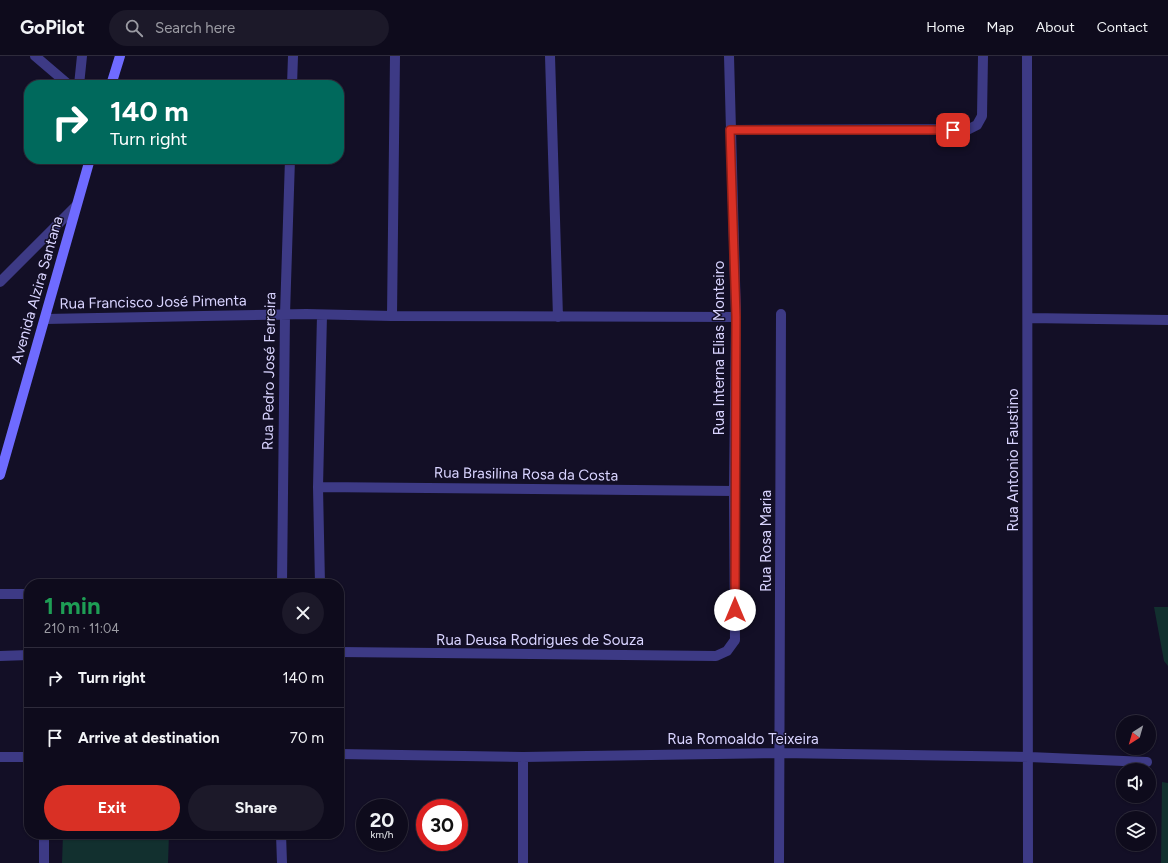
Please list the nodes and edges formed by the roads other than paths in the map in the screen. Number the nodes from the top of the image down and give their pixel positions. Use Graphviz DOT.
graph roads {
  1 [pos="34,56"];
  2 [pos="82,56"];
  3 [pos="120,56"];
  4 [pos="293,56"];
  5 [pos="395,56"];
  6 [pos="550,56"];
  7 [pos="729,56"];
  8 [pos="983,56"];
  9 [pos="1027,56"];
  10 [pos="63,80"];
  11 [pos="80,80"];
  12 [pos="113,80"];
  13 [pos="292,80"];
  14 [pos="730,130"];
  15 [pos="89,164"];
  16 [pos="290,164"];
  17 [pos="76,206"];
  18 [pos="0,282"];
  19 [pos="284,314"];
  20 [pos="781,314"];
  21 [pos="322,316"];
  22 [pos="392,316"];
  23 [pos="558,317"];
  24 [pos="736,317"];
  25 [pos="1028,318"];
  26 [pos="45,319"];
  27 [pos="1168,320"];
  28 [pos="0,474"];
  29 [pos="318,487"];
  30 [pos="734,491"];
  31 [pos="282,579"];
  32 [pos="320,579"];
  33 [pos="0,594"];
  34 [pos="24,594"];
  35 [pos="735,640"];
  36 [pos="344,652"];
  37 [pos="0,656"];
  38 [pos="24,656"];
  39 [pos="781,753"];
  40 [pos="344,754"];
  41 [pos="0,757"];
  42 [pos="24,757"];
  43 [pos="523,757"];
  44 [pos="1029,757"];
  45 [pos="1147,762"];
  46 [pos="44,839"];
  47 [pos="281,839"];
  48 [pos="44,863"];
  49 [pos="282,863"];
  50 [pos="523,863"];
  51 [pos="780,863"];
  52 [pos="1028,863"];
  1 -- 10 [label="street"];
  2 -- 11 [label="street"];
  3 -- 12 [label="main road"];
  4 -- 13 [label="street"];
  5 -- 22 [label="street"];
  6 -- 23 [label="street"];
  7 -- 14 [label="street, Rua Interna Elias Monteiro"];
  8 -- 14 [label="street"];
  9 -- 25 [label="street, Rua Antonio Faustino"];
  14 -- 24 [label="street, Rua Interna Elias Monteiro"];
  15 -- 17 [label="main road, Avenida Alzira Santana"];
  16 -- 19 [label="street, Rua Pedro José Ferreira"];
  17 -- 18 [label="street"];
  17 -- 26 [label="main road, Avenida Alzira Santana"];
  19 -- 21 [label="street, Rua Francisco José Pimenta"];
  19 -- 26 [label="street, Rua Francisco José Pimenta"];
  19 -- 31 [label="street, Rua Pedro José Ferreira"];
  20 -- 39 [label="street, Rua Rosa Maria"];
  21 -- 22 [label="street, Rua Francisco José Pimenta"];
  21 -- 29 [label="street"];
  22 -- 23 [label="street, Rua Francisco José Pimenta"];
  23 -- 24 [label="street, Rua Francisco José Pimenta"];
  24 -- 30 [label="street, Rua Interna Elias Monteiro"];
  25 -- 27 [label="street"];
  25 -- 44 [label="street, Rua Antonio Faustino"];
  26 -- 28 [label="main road, Avenida Alzira Santana"];
  29 -- 30 [label="street, Rua Brasilina Rosa da Costa"];
  29 -- 32 [label="street"];
  30 -- 35 [label="street, Rua Interna Elias Monteiro"];
  33 -- 34 [label="street"];
  35 -- 36 [label="street, Rua Deusa Rodrigues de Souza"];
  37 -- 38 [label="street"];
  39 -- 43 [label="street, Rua Romoaldo Teixeira"];
  39 -- 44 [label="street, Rua Romoaldo Teixeira"];
  39 -- 51 [label="street, Rua Rosa Maria"];
  40 -- 43 [label="street, Rua Romoaldo Teixeira"];
  41 -- 42 [label="street"];
  43 -- 50 [label="street"];
  44 -- 45 [label="street, Rua Romoaldo Teixeira"];
  44 -- 52 [label="street, Rua Antonio Faustino"];
  46 -- 48 [label="street"];
  47 -- 49 [label="street"];
}
